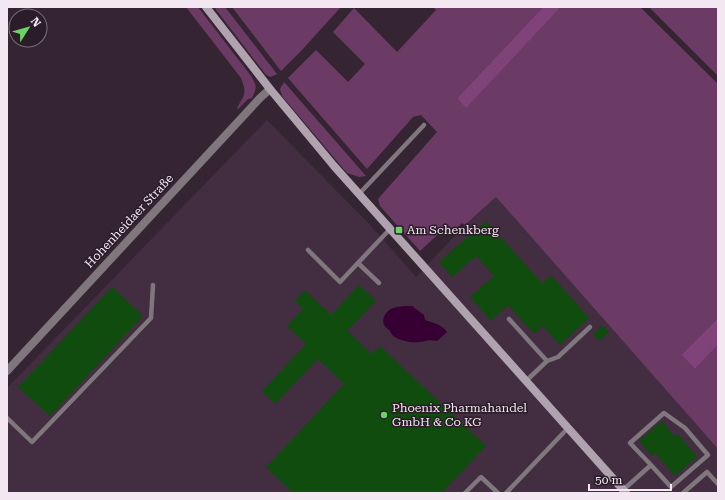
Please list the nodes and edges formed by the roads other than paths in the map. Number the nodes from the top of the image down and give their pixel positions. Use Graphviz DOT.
graph roads {
  1 [pos="206,7"];
  2 [pos="270,89"];
  3 [pos="424,125"];
  4 [pos="359,194"];
  5 [pos="390,229"];
  6 [pos="308,250"];
  7 [pos="358,263"];
  8 [pos="379,283"];
  9 [pos="153,285"];
  10 [pos="509,319"];
  11 [pos="590,327"];
  12 [pos="547,361"];
  13 [pos="7,371"];
  14 [pos="526,381"];
  15 [pos="7,418"];
  16 [pos="568,428"];
  17 [pos="651,465"];
  18 [pos="718,484"];
  19 [pos="625,492"];
  20 [pos="465,493"];
  21 [pos="498,493"];
  22 [pos="506,493"];
  23 [pos="683,493"];
  1 -- 2 [label="main road"];
  2 -- 4 [label="main road"];
  2 -- 13 [label="street, Hohenheidaer Straße"];
  3 -- 4 [label="lane"];
  4 -- 5 [label="main road"];
  5 -- 7 [label="lane"];
  5 -- 14 [label="main road"];
  6 -- 7 [label="lane"];
  7 -- 8 [label="lane"];
  9 -- 15 [label="lane"];
  10 -- 12 [label="lane"];
  11 -- 12 [label="lane"];
  12 -- 14 [label="lane"];
  14 -- 16 [label="main road"];
  16 -- 19 [label="main road"];
  16 -- 22 [label="lane"];
  17 -- 17 [label="lane"];
  17 -- 19 [label="lane"];
  18 -- 23 [label="lane"];
  20 -- 21 [label="lane"];
}
